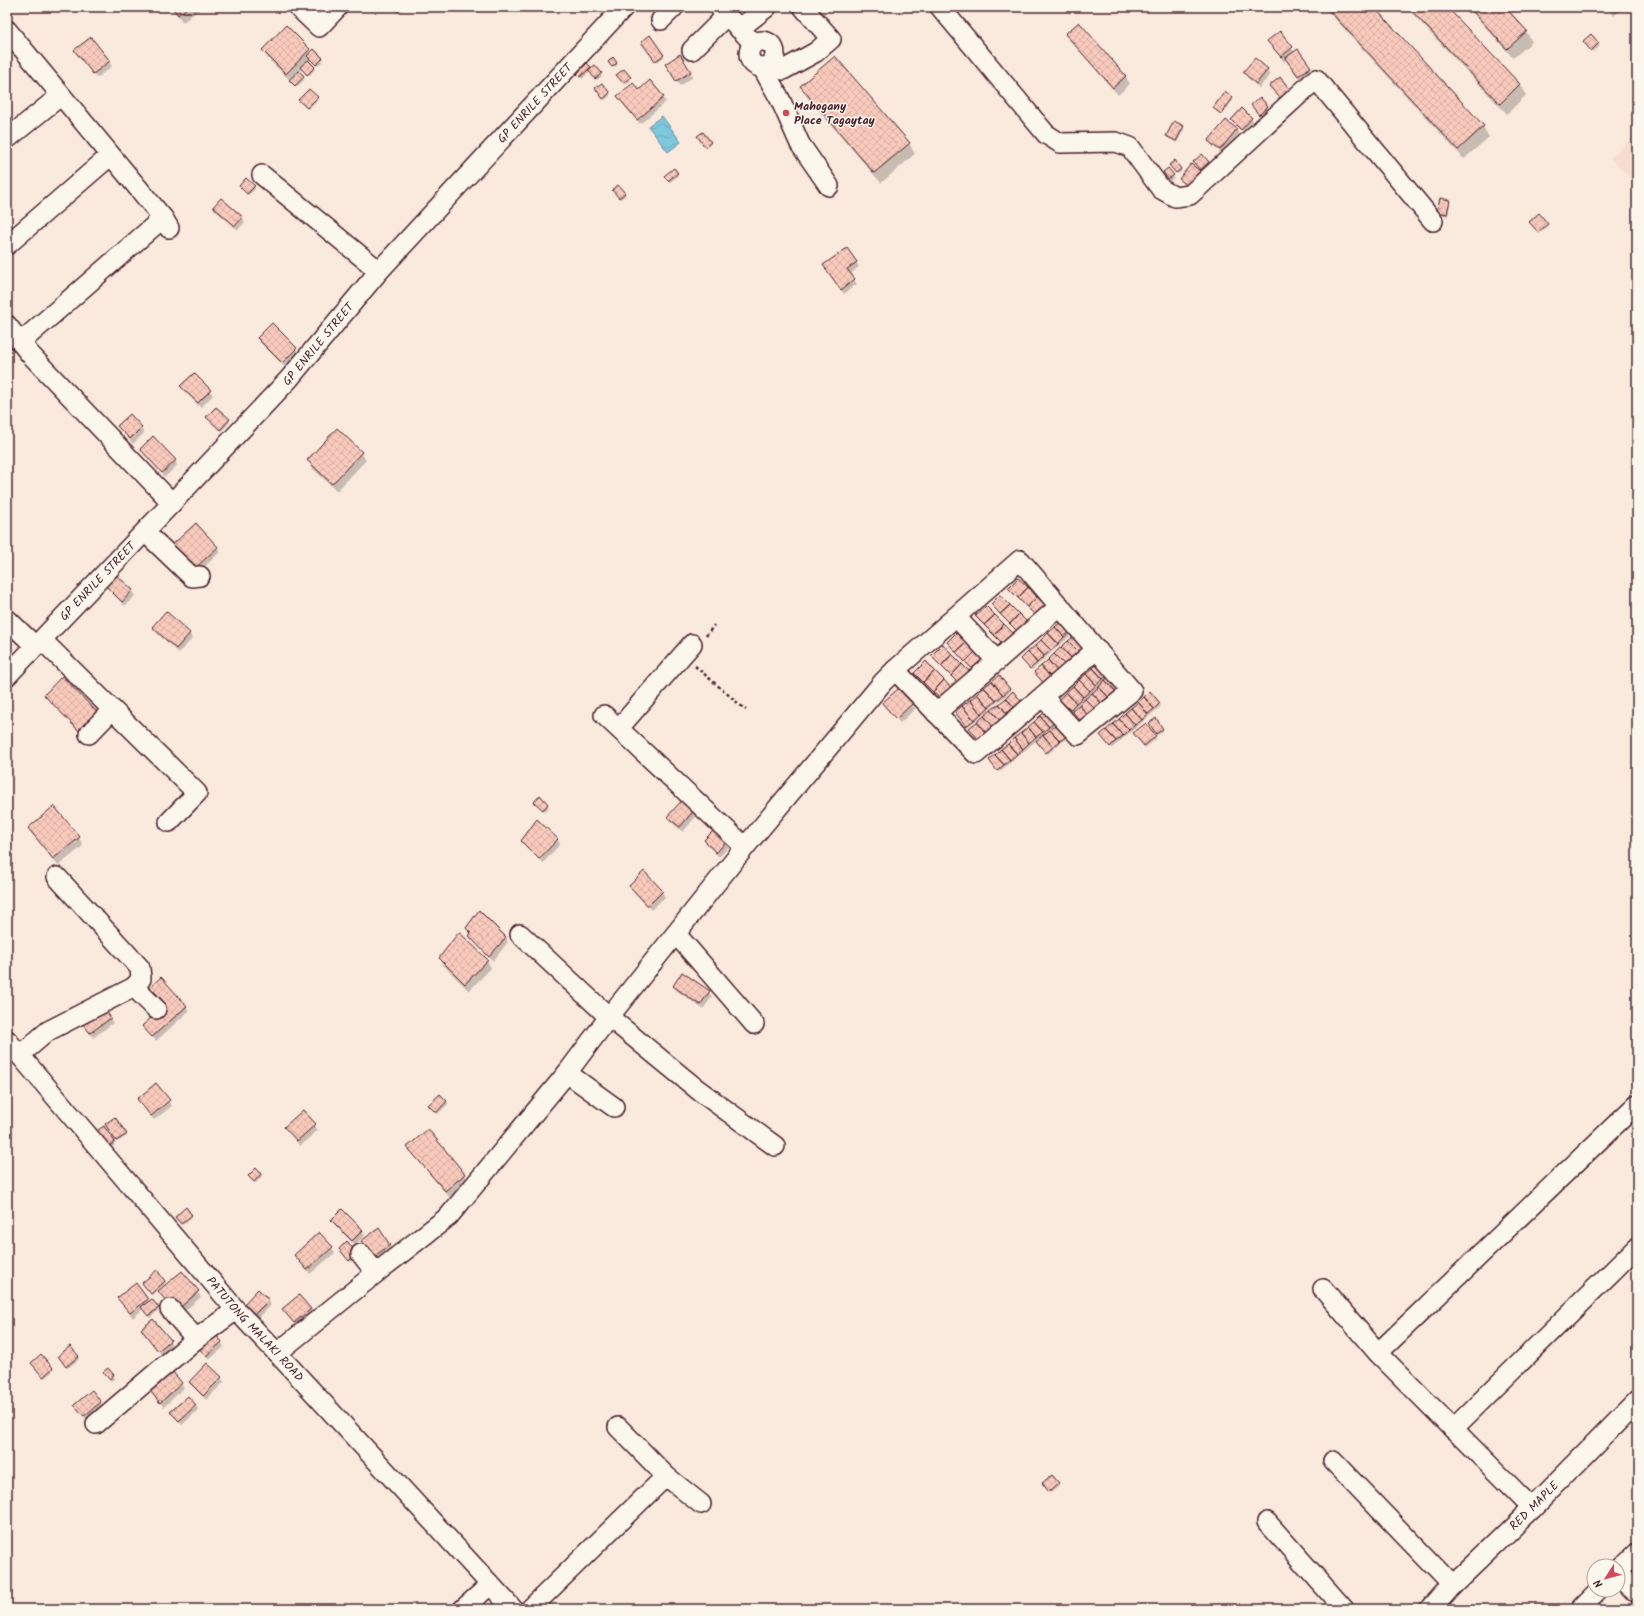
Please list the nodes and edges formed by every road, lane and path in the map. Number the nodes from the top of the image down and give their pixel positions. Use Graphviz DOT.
graph roads {
  1 [pos="298,7"];
  2 [pos="338,7"];
  3 [pos="767,7"];
  4 [pos="803,7"];
  5 [pos="940,7"];
  6 [pos="619,9"];
  7 [pos="728,17"];
  8 [pos="8,35"];
  9 [pos="692,50"];
  10 [pos="766,66"];
  11 [pos="60,96"];
  12 [pos="7,139"];
  13 [pos="110,156"];
  14 [pos="262,175"];
  15 [pos="829,186"];
  16 [pos="1433,221"];
  17 [pos="7,245"];
  18 [pos="379,271"];
  19 [pos="7,325"];
  20 [pos="21,342"];
  21 [pos="172,504"];
  22 [pos="145,532"];
  23 [pos="200,576"];
  24 [pos="1060,606"];
  25 [pos="956,617"];
  26 [pos="7,619"];
  27 [pos="38,643"];
  28 [pos="1097,649"];
  29 [pos="688,650"];
  30 [pos="997,661"];
  31 [pos="895,670"];
  32 [pos="7,676"];
  33 [pos="1043,697"];
  34 [pos="112,710"];
  35 [pos="746,710"];
  36 [pos="936,713"];
  37 [pos="604,715"];
  38 [pos="619,728"];
  39 [pos="90,734"];
  40 [pos="168,822"];
  41 [pos="745,847"];
  42 [pos="57,877"];
  43 [pos="520,934"];
  44 [pos="676,934"];
  45 [pos="134,987"];
  46 [pos="156,1009"];
  47 [pos="609,1017"];
  48 [pos="754,1024"];
  49 [pos="7,1040"];
  50 [pos="20,1055"];
  51 [pos="567,1073"];
  52 [pos="1637,1104"];
  53 [pos="614,1107"];
  54 [pos="775,1146"];
  55 [pos="1637,1247"];
  56 [pos="361,1254"];
  57 [pos="376,1273"];
  58 [pos="1323,1289"];
  59 [pos="170,1309"];
  60 [pos="236,1310"];
  61 [pos="196,1339"];
  62 [pos="277,1352"];
  63 [pos="1378,1353"];
  64 [pos="1637,1401"];
  65 [pos="96,1424"];
  66 [pos="618,1427"];
  67 [pos="1453,1429"];
  68 [pos="1333,1461"];
  69 [pos="666,1476"];
  70 [pos="701,1504"];
  71 [pos="1532,1508"];
  72 [pos="1267,1522"];
  73 [pos="1637,1552"];
  74 [pos="1626,1564"];
  75 [pos="1626,1581"];
  76 [pos="490,1585"];
  77 [pos="1452,1585"];
  78 [pos="1637,1594"];
  79 [pos="1590,1598"];
  80 [pos="463,1609"];
  81 [pos="513,1609"];
  82 [pos="530,1609"];
  83 [pos="1344,1609"];
  84 [pos="1430,1609"];
  85 [pos="1579,1609"];
  1 -- 2 [label="street"];
  3 -- 7 [label="street"];
  4 -- 10 [label="street"];
  5 -- 16 [label="street"];
  6 -- 18 [label="street, GP ENRILE STREET"];
  7 -- 9 [label="street"];
  7 -- 10 [label="street"];
  8 -- 11 [label="street"];
  10 -- 15 [label="street"];
  11 -- 12 [label="street"];
  11 -- 13 [label="street"];
  13 -- 17 [label="street"];
  13 -- 20 [label="street"];
  14 -- 18 [label="street"];
  18 -- 21 [label="street, GP ENRILE STREET"];
  19 -- 20 [label="street"];
  20 -- 21 [label="street"];
  21 -- 22 [label="street, GP ENRILE STREET"];
  22 -- 23 [label="street"];
  22 -- 27 [label="street, GP ENRILE STREET"];
  24 -- 25 [label="street"];
  24 -- 28 [label="street"];
  24 -- 30 [label="street"];
  25 -- 30 [label="street"];
  25 -- 31 [label="street"];
  26 -- 27 [label="street"];
  27 -- 32 [label="street, GP ENRILE STREET"];
  27 -- 34 [label="street"];
  28 -- 33 [label="street"];
  28 -- 33 [label="street"];
  29 -- 35 [label="path"];
  29 -- 38 [label="street"];
  30 -- 36 [label="street"];
  31 -- 36 [label="street"];
  31 -- 41 [label="street"];
  33 -- 36 [label="street"];
  34 -- 39 [label="street"];
  34 -- 40 [label="street"];
  37 -- 38 [label="street"];
  38 -- 41 [label="street"];
  41 -- 44 [label="street"];
  42 -- 45 [label="street"];
  43 -- 47 [label="street"];
  44 -- 47 [label="street"];
  44 -- 48 [label="street"];
  45 -- 46 [label="street"];
  45 -- 50 [label="street"];
  47 -- 51 [label="street"];
  47 -- 54 [label="street"];
  49 -- 50 [label="street, PATUTONG MALAKI ROAD"];
  50 -- 60 [label="street, PATUTONG MALAKI ROAD"];
  51 -- 53 [label="street"];
  51 -- 57 [label="street"];
  52 -- 63 [label="street"];
  55 -- 67 [label="street"];
  56 -- 57 [label="street"];
  57 -- 62 [label="street"];
  58 -- 63 [label="street"];
  59 -- 61 [label="street"];
  60 -- 61 [label="street"];
  60 -- 62 [label="street, PATUTONG MALAKI ROAD"];
  61 -- 65 [label="street"];
  62 -- 76 [label="street, PATUTONG MALAKI ROAD"];
  63 -- 67 [label="street"];
  64 -- 71 [label="street, RED MAPLE"];
  66 -- 69 [label="street"];
  67 -- 71 [label="street"];
  68 -- 77 [label="street"];
  69 -- 70 [label="street"];
  69 -- 82 [label="street"];
  71 -- 77 [label="street, RED MAPLE"];
  72 -- 83 [label="street"];
  73 -- 74 [label="street"];
  75 -- 78 [label="street"];
  76 -- 80 [label="street"];
  76 -- 81 [label="street, PATUTONG MALAKI ROAD"];
  77 -- 84 [label="street, RED MAPLE"];
  79 -- 85 [label="street"];
}
